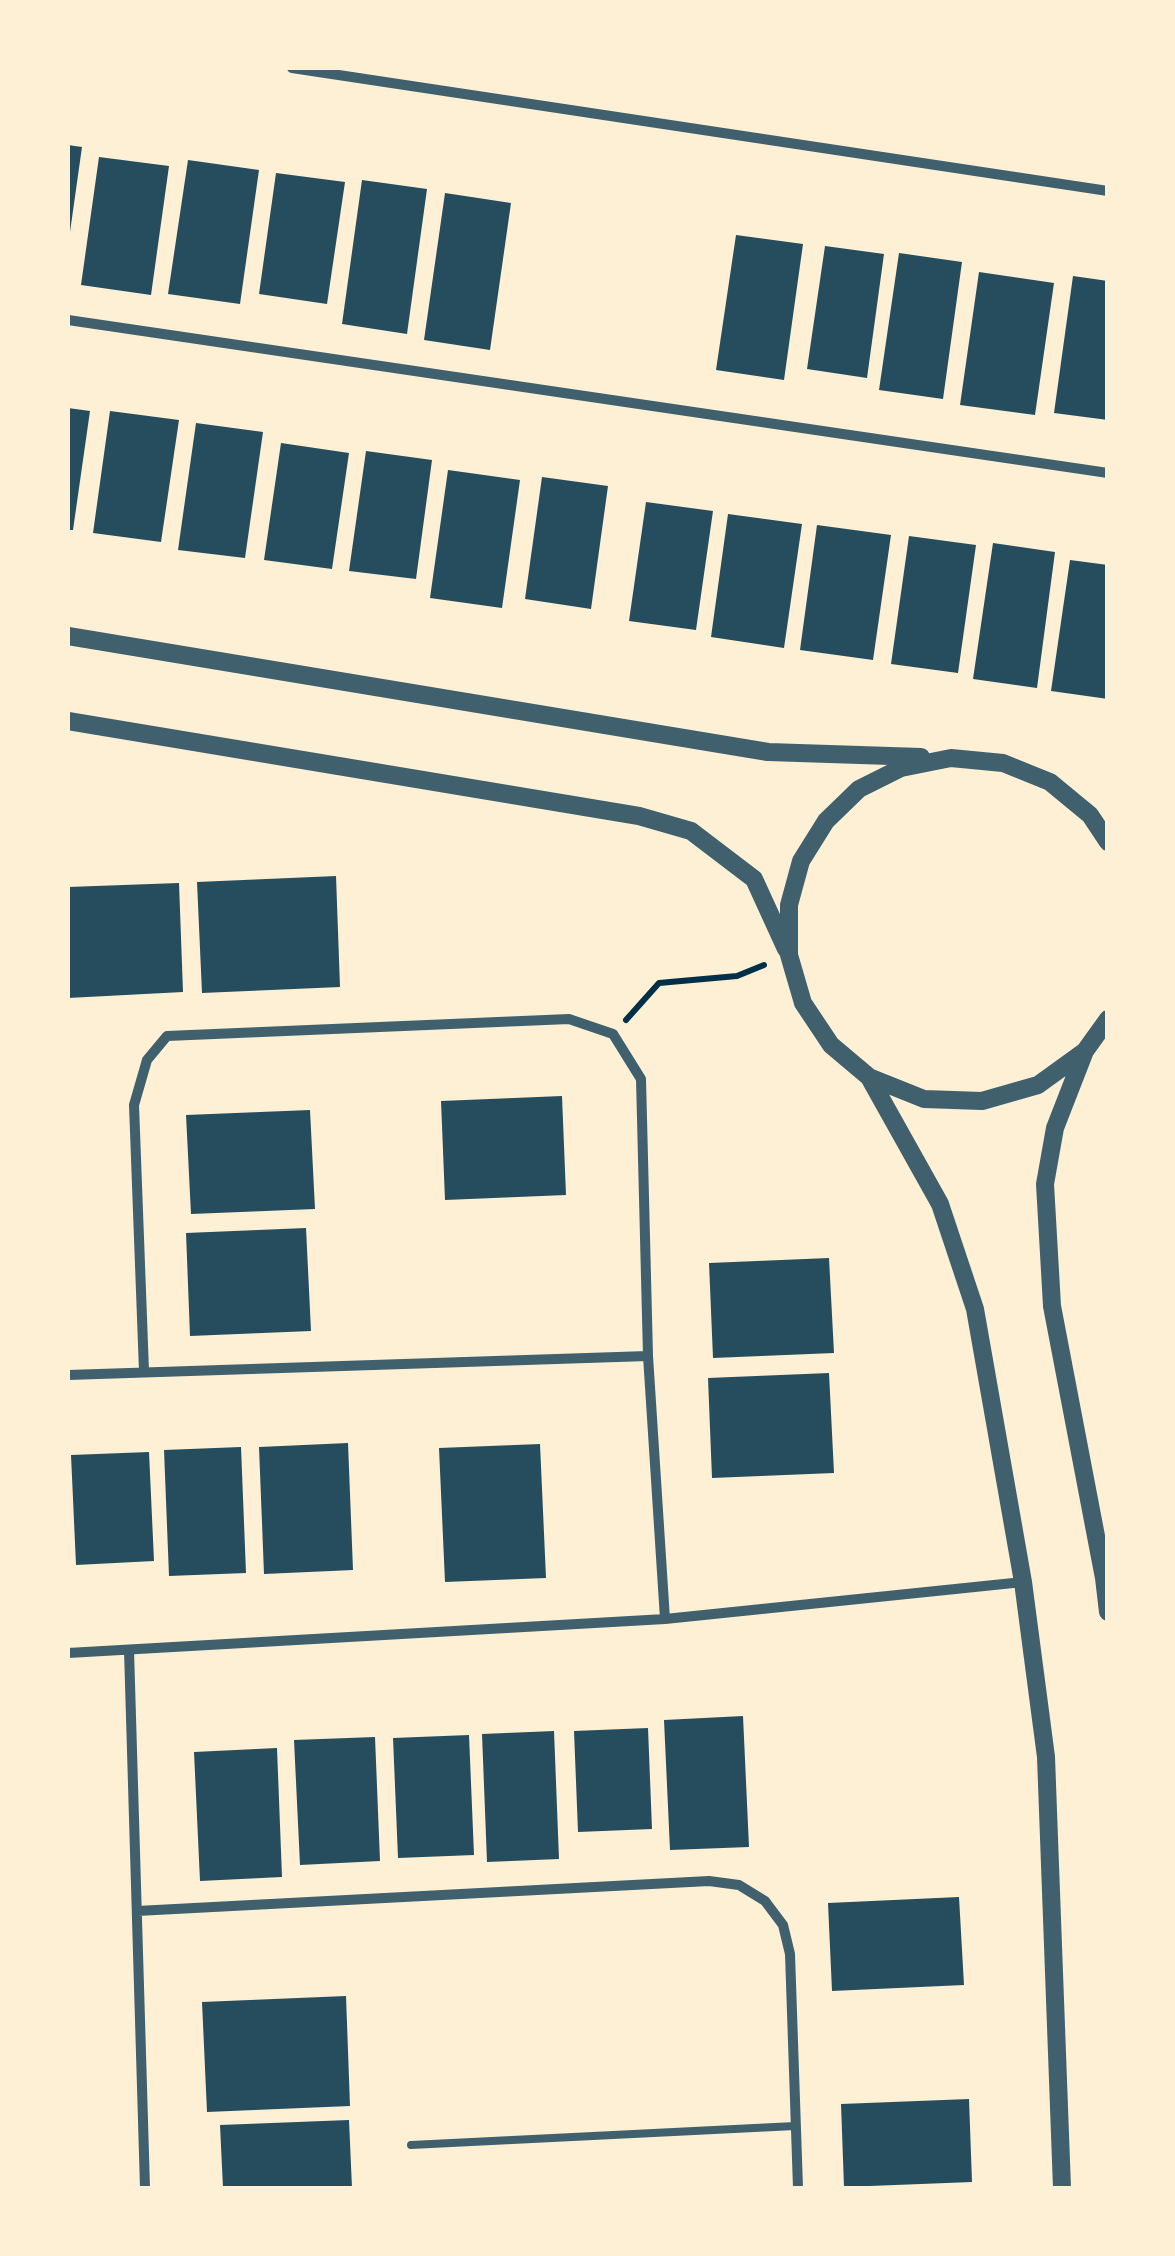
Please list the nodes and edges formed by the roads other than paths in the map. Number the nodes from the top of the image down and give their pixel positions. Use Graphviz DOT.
graph roads {
  1 [pos="292,68"];
  2 [pos="1108,191"];
  3 [pos="68,320"];
  4 [pos="1108,473"];
  5 [pos="68,636"];
  6 [pos="68,721"];
  7 [pos="951,758"];
  8 [pos="1108,842"];
  9 [pos="788,955"];
  10 [pos="1108,1018"];
  11 [pos="1085,1051"];
  12 [pos="870,1077"];
  13 [pos="648,1356"];
  14 [pos="144,1371"];
  15 [pos="68,1375"];
  16 [pos="1023,1582"];
  17 [pos="1108,1612"];
  18 [pos="664,1619"];
  19 [pos="129,1650"];
  20 [pos="68,1653"];
  21 [pos="137,1911"];
  22 [pos="796,2126"];
  23 [pos="411,2145"];
  24 [pos="145,2188"];
  25 [pos="798,2188"];
  26 [pos="1062,2188"];
  1 -- 2 [label="street"];
  3 -- 4 [label="street"];
  5 -- 7 [label="street"];
  6 -- 9 [label="street"];
  7 -- 8 [label="street"];
  7 -- 9 [label="street"];
  9 -- 12 [label="street"];
  10 -- 11 [label="street"];
  11 -- 12 [label="street"];
  11 -- 17 [label="street"];
  12 -- 16 [label="street"];
  13 -- 14 [label="street"];
  13 -- 14 [label="street"];
  13 -- 18 [label="street"];
  14 -- 15 [label="street"];
  16 -- 18 [label="street"];
  16 -- 26 [label="street"];
  18 -- 19 [label="street"];
  19 -- 20 [label="street"];
  19 -- 21 [label="street"];
  21 -- 22 [label="street"];
  21 -- 24 [label="street"];
  22 -- 23 [label="lane"];
  22 -- 25 [label="street"];
}
